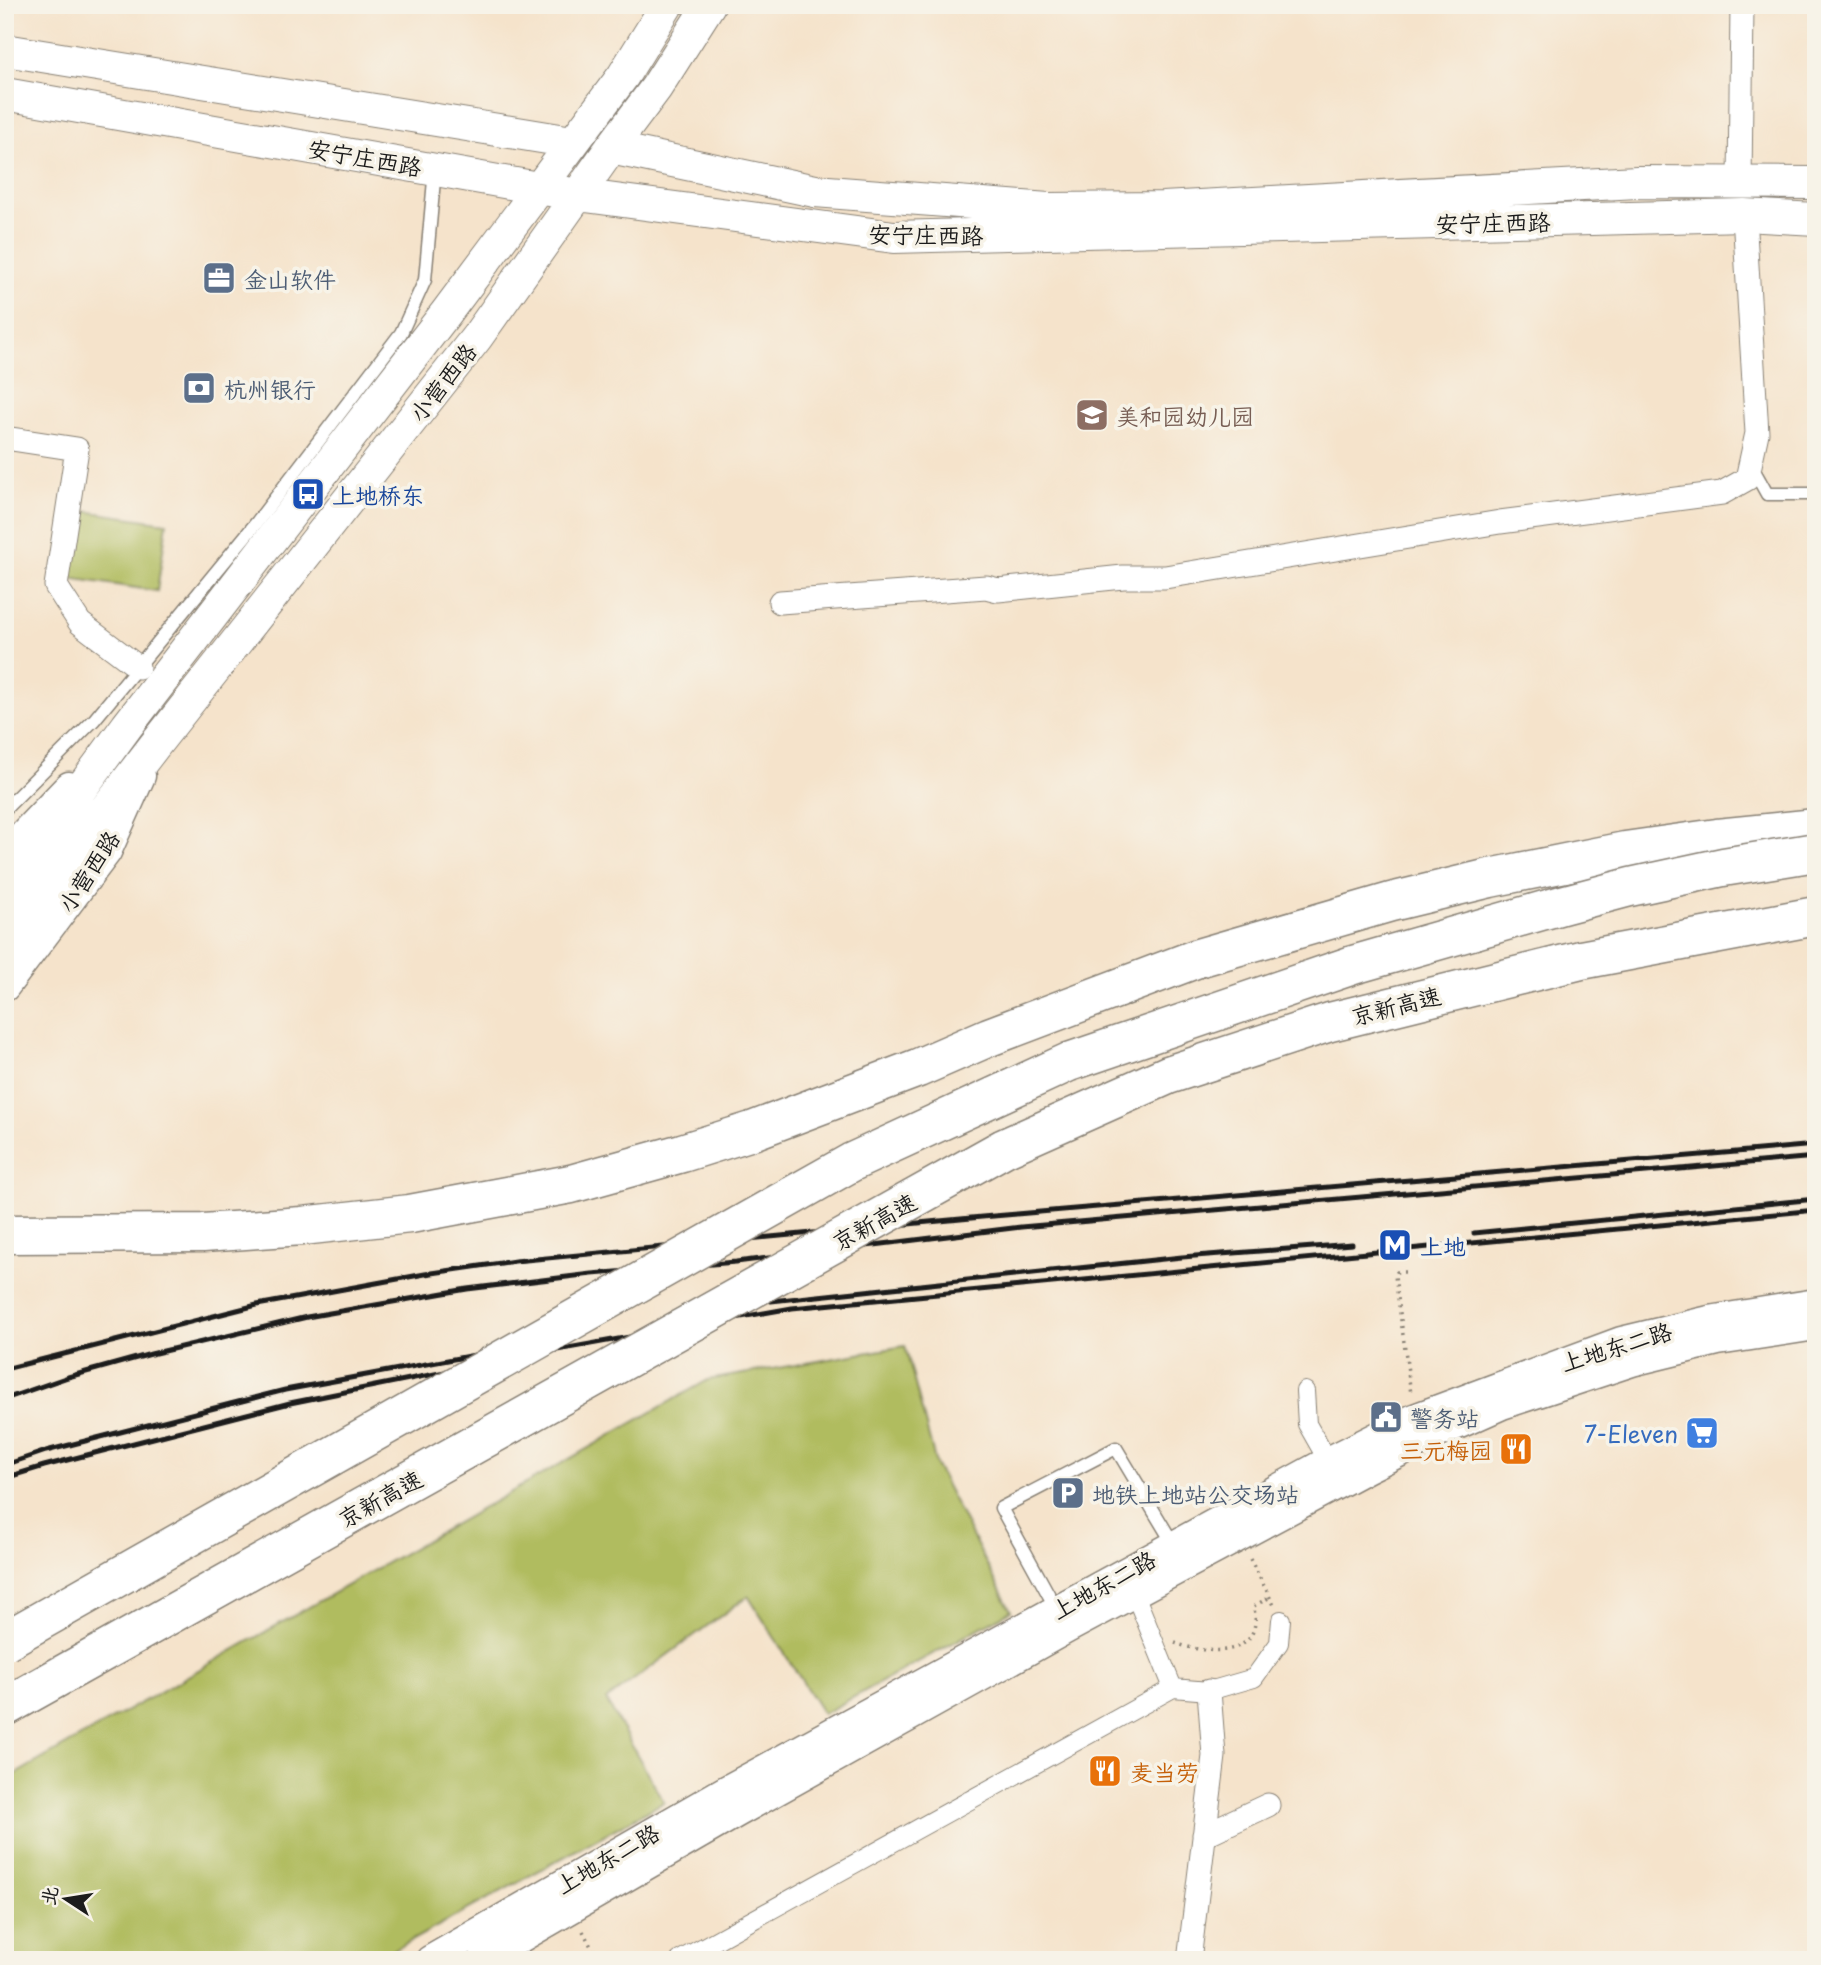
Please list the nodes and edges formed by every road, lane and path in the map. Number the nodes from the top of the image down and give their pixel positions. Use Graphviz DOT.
graph roads {
  1 [pos="667,5"];
  2 [pos="709,5"];
  3 [pos="1742,5"];
  4 [pos="5,50"];
  5 [pos="5,94"];
  6 [pos="572,142"];
  7 [pos="611,148"];
  8 [pos="435,169"];
  9 [pos="1741,183"];
  10 [pos="1816,183"];
  11 [pos="538,188"];
  12 [pos="578,195"];
  13 [pos="1744,215"];
  14 [pos="1816,219"];
  15 [pos="5,438"];
  16 [pos="1750,464"];
  17 [pos="1816,494"];
  18 [pos="267,529"];
  19 [pos="780,602"];
  20 [pos="138,667"];
  21 [pos="127,726"];
  22 [pos="155,745"];
  23 [pos="5,809"];
  24 [pos="1816,828"];
  25 [pos="1816,852"];
  26 [pos="5,857"];
  27 [pos="5,892"];
  28 [pos="1816,916"];
  29 [pos="5,940"];
  30 [pos="5,987"];
  31 [pos="5,1234"];
  32 [pos="1405,1272"];
  33 [pos="1816,1303"];
  34 [pos="1816,1326"];
  35 [pos="1305,1391"];
  36 [pos="1415,1418"];
  37 [pos="1328,1461"];
  38 [pos="1238,1537"];
  39 [pos="1180,1555"];
  40 [pos="1134,1592"];
  41 [pos="1270,1597"];
  42 [pos="1062,1619"];
  43 [pos="1281,1620"];
  44 [pos="5,1641"];
  45 [pos="1155,1643"];
  46 [pos="1173,1688"];
  47 [pos="1209,1691"];
  48 [pos="5,1707"];
  49 [pos="1268,1805"];
  50 [pos="1204,1835"];
  51 [pos="571,1908"];
  52 [pos="430,1960"];
  53 [pos="483,1960"];
  54 [pos="598,1960"];
  55 [pos="680,1960"];
  56 [pos="1189,1960"];
  1 -- 6 [label="main road, 小营西路"];
  2 -- 7 [label="main road, 小营西路"];
  3 -- 9 [label="street"];
  4 -- 6 [label="main road, 安宁庄西路"];
  5 -- 8 [label="main road, 安宁庄西路"];
  6 -- 7 [label="street"];
  6 -- 11 [label="main road, 小营西路"];
  7 -- 9 [label="main road"];
  7 -- 12 [label="main road, 小营西路"];
  8 -- 11 [label="main road, 安宁庄西路"];
  8 -- 18 [label="lane"];
  9 -- 10 [label="main road"];
  11 -- 12 [label="main road, 安宁庄西路"];
  11 -- 18 [label="main road, 小营西路"];
  12 -- 13 [label="main road, 安宁庄西路"];
  12 -- 22 [label="main road, 小营西路"];
  13 -- 14 [label="main road, 安宁庄西路"];
  13 -- 16 [label="street"];
  15 -- 20 [label="street"];
  16 -- 17 [label="lane"];
  16 -- 19 [label="street"];
  18 -- 20 [label="lane"];
  18 -- 21 [label="main road, 小营西路"];
  20 -- 23 [label="lane"];
  21 -- 26 [label="street, 小营西路"];
  21 -- 27 [label="main road, 小营西路"];
  22 -- 29 [label="main road, 小营西路"];
  22 -- 30 [label="street, 小营西路"];
  24 -- 31 [label="highway"];
  25 -- 44 [label="highway, 京新高速, bridge"];
  28 -- 48 [label="highway, 京新高速, bridge"];
  32 -- 36 [label="path"];
  33 -- 36 [label="street, 上地东二路"];
  34 -- 38 [label="street, 上地东二路"];
  35 -- 37 [label="street"];
  36 -- 37 [label="street, 上地东二路"];
  37 -- 39 [label="street, 上地东二路"];
  38 -- 39 [label="street, 上地东二路"];
  38 -- 41 [label="path"];
  39 -- 40 [label="street, 上地东二路"];
  39 -- 42 [label="street, 上地东二路"];
  39 -- 42 [label="lane"];
  40 -- 42 [label="street, 上地东二路"];
  40 -- 45 [label="street"];
  41 -- 43 [label="path"];
  41 -- 45 [label="path"];
  42 -- 51 [label="street, 上地东二路"];
  42 -- 52 [label="street, 上地东二路"];
  43 -- 47 [label="street"];
  45 -- 46 [label="street"];
  46 -- 47 [label="street"];
  46 -- 55 [label="street"];
  47 -- 50 [label="street"];
  49 -- 50 [label="street"];
  50 -- 56 [label="street"];
  51 -- 53 [label="street, 上地东二路"];
  51 -- 54 [label="path"];
}
